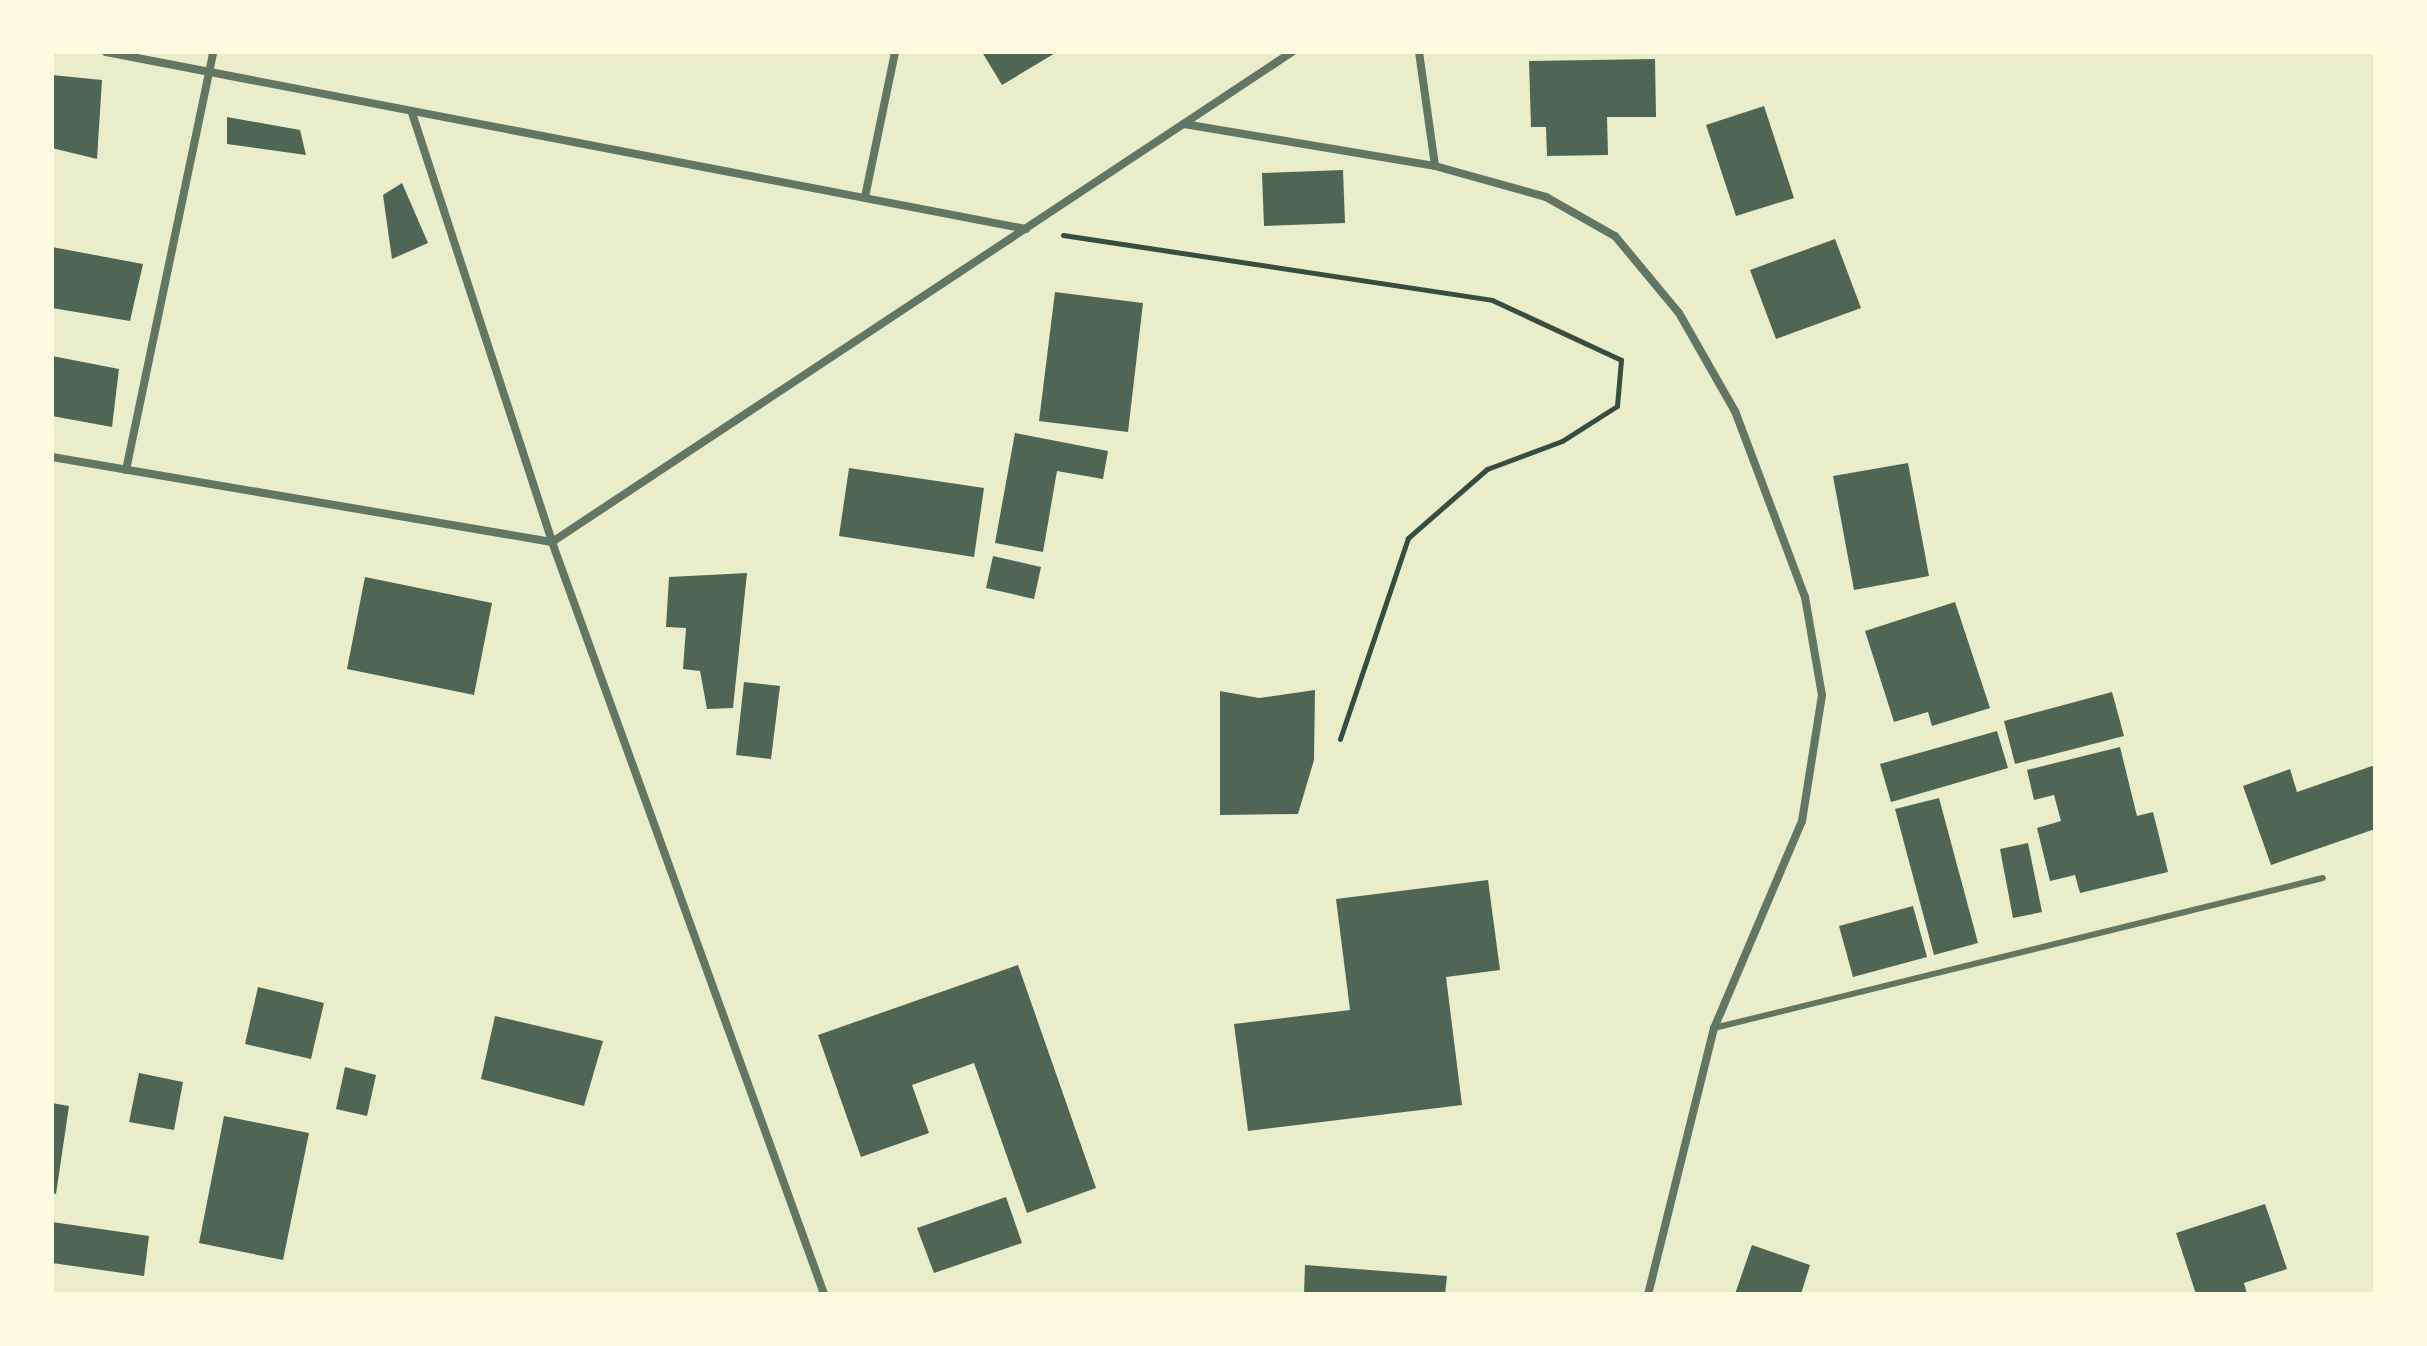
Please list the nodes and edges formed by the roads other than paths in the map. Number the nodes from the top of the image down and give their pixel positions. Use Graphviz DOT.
graph roads {
  1 [pos="106,52"];
  2 [pos="213,52"];
  3 [pos="895,52"];
  4 [pos="1292,52"];
  5 [pos="1419,52"];
  6 [pos="210,71"];
  7 [pos="412,113"];
  8 [pos="1184,124"];
  9 [pos="1435,166"];
  10 [pos="865,197"];
  11 [pos="1026,229"];
  12 [pos="52,457"];
  13 [pos="126,470"];
  14 [pos="552,542"];
  15 [pos="2323,878"];
  16 [pos="1714,1028"];
  17 [pos="824,1294"];
  18 [pos="1648,1294"];
  1 -- 6 [label="street"];
  2 -- 6 [label="street"];
  3 -- 10 [label="street"];
  4 -- 8 [label="street"];
  5 -- 9 [label="street"];
  6 -- 7 [label="street"];
  6 -- 13 [label="street"];
  7 -- 10 [label="street"];
  7 -- 14 [label="street"];
  8 -- 9 [label="street"];
  8 -- 11 [label="street"];
  9 -- 16 [label="street"];
  10 -- 11 [label="street"];
  11 -- 14 [label="street"];
  12 -- 13 [label="street"];
  13 -- 14 [label="street"];
  14 -- 17 [label="street"];
  15 -- 16 [label="lane"];
  16 -- 18 [label="street"];
}
